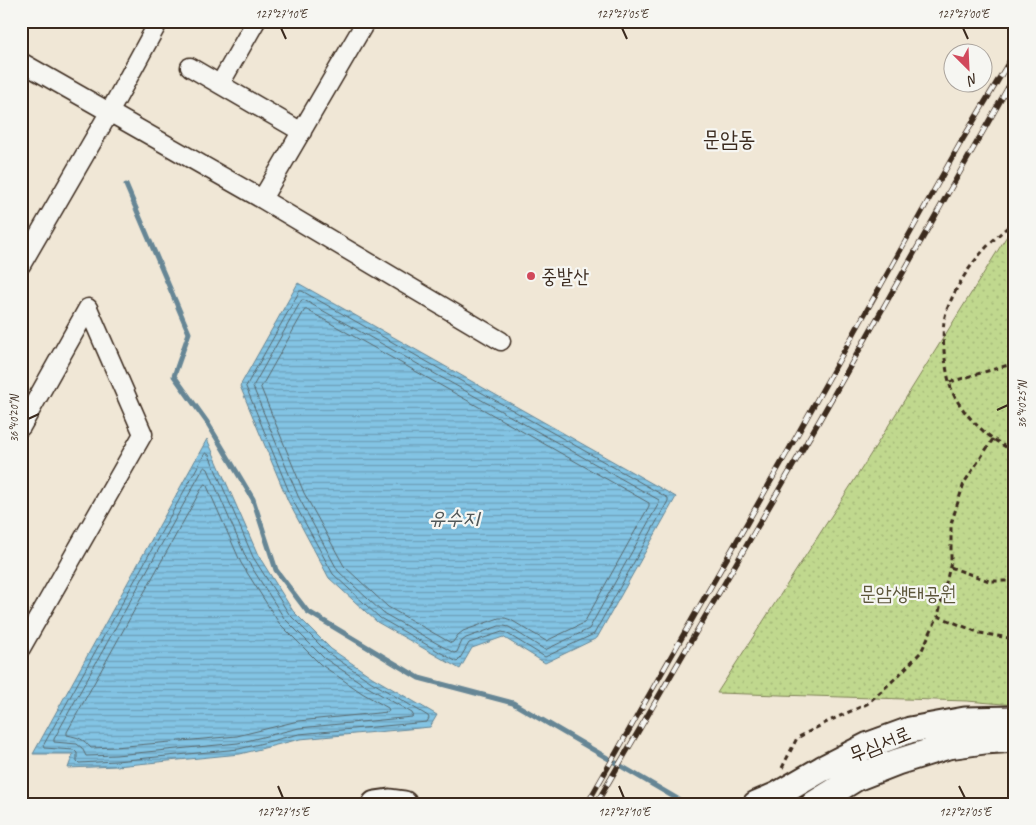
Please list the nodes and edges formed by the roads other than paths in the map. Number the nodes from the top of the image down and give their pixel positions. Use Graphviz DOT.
graph roads {
  1 [pos="159,21"];
  2 [pos="256,21"];
  3 [pos="366,21"];
  4 [pos="21,62"];
  5 [pos="190,67"];
  6 [pos="220,84"];
  7 [pos="109,113"];
  8 [pos="302,132"];
  9 [pos="262,199"];
  10 [pos="21,265"];
  11 [pos="501,341"];
  12 [pos="21,427"];
  13 [pos="21,648"];
  14 [pos="1015,720"];
  15 [pos="1015,739"];
  16 [pos="375,804"];
  17 [pos="404,804"];
  18 [pos="756,804"];
  19 [pos="814,804"];
  1 -- 7 [label="street"];
  2 -- 6 [label="street"];
  3 -- 8 [label="street"];
  4 -- 7 [label="street"];
  5 -- 6 [label="street"];
  6 -- 8 [label="street"];
  7 -- 9 [label="street"];
  7 -- 10 [label="street"];
  8 -- 9 [label="street"];
  9 -- 11 [label="street"];
  12 -- 13 [label="street"];
  14 -- 18 [label="street, 무심서로"];
  15 -- 19 [label="street, 무심서로"];
  16 -- 17 [label="street"];
}
